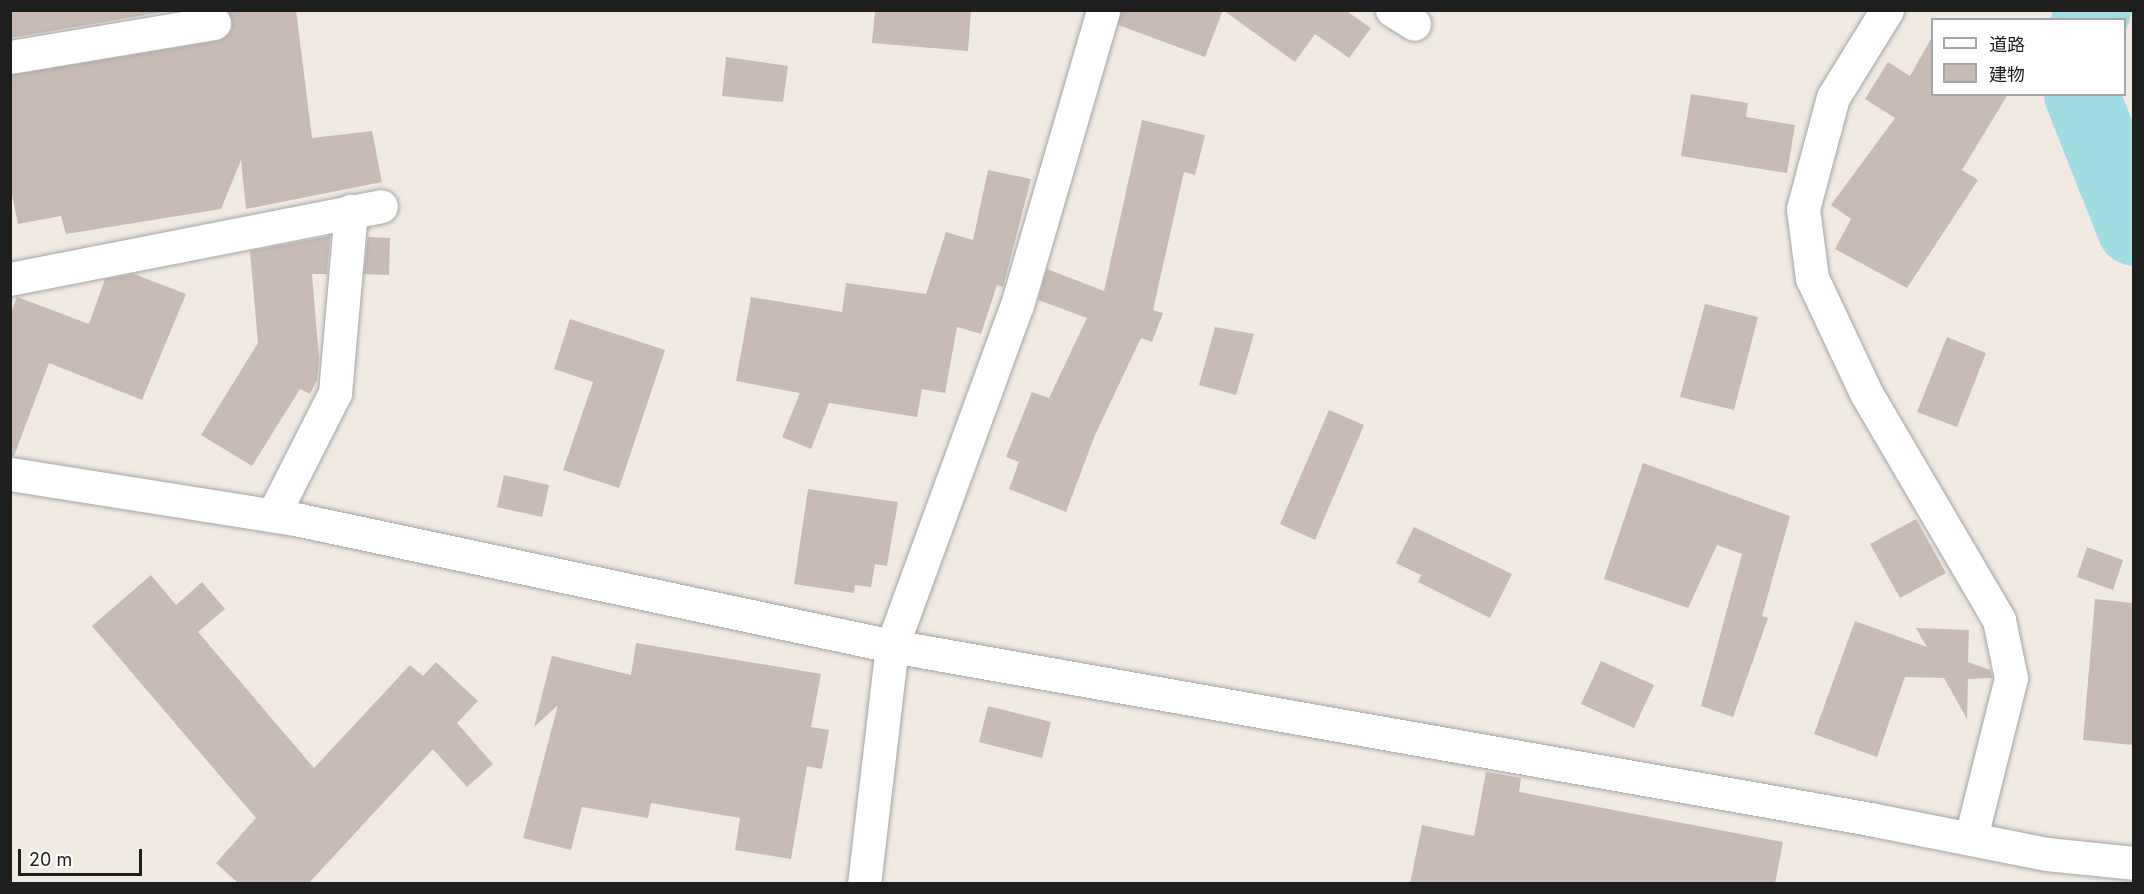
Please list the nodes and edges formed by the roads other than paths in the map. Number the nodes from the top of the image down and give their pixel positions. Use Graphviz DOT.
graph roads {
  1 [pos="1103,10"];
  2 [pos="1887,10"];
  3 [pos="214,23"];
  4 [pos="10,57"];
  5 [pos="10,279"];
  6 [pos="10,474"];
  7 [pos="273,515"];
  8 [pos="892,646"];
  9 [pos="1971,837"];
  10 [pos="2133,863"];
  11 [pos="864,884"];
  1 -- 8 [label="street"];
  2 -- 9 [label="street"];
  3 -- 4 [label="street"];
  5 -- 7 [label="street"];
  6 -- 7 [label="street"];
  7 -- 8 [label="street"];
  8 -- 9 [label="street"];
  8 -- 11 [label="street"];
  9 -- 10 [label="street"];
}
